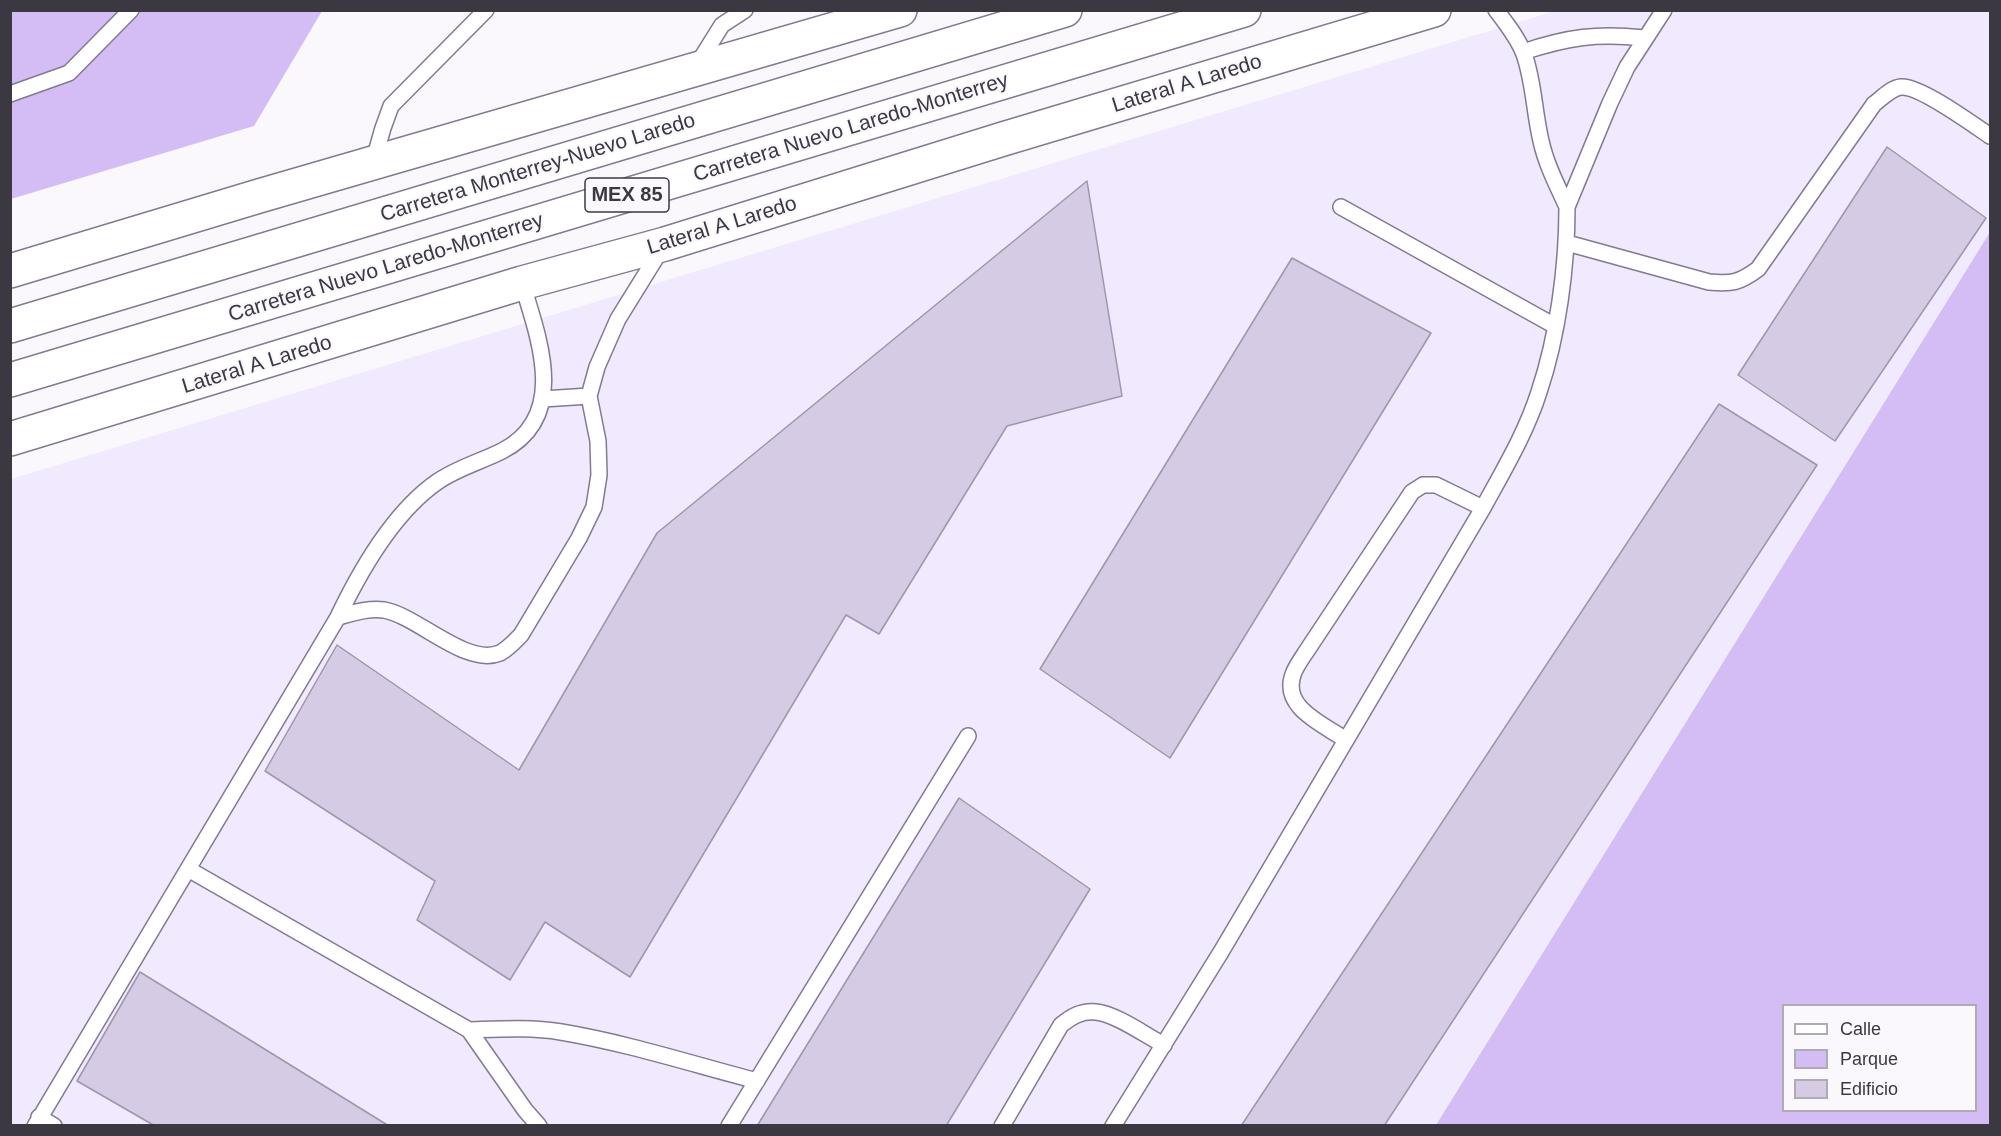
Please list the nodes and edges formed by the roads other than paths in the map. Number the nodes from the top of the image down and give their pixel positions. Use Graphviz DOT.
graph roads {
  1 [pos="131,10"];
  2 [pos="486,10"];
  3 [pos="745,10"];
  4 [pos="900,10"];
  5 [pos="1065,10"];
  6 [pos="1244,10"];
  7 [pos="1434,10"];
  8 [pos="1496,10"];
  9 [pos="1664,10"];
  10 [pos="1644,38"];
  11 [pos="1523,52"];
  12 [pos="693,70"];
  13 [pos="10,94"];
  14 [pos="1990,136"];
  15 [pos="373,164"];
  16 [pos="1341,207"];
  17 [pos="1567,207"];
  18 [pos="1567,243"];
  19 [pos="665,244"];
  20 [pos="10,271"];
  21 [pos="522,283"];
  22 [pos="10,326"];
  23 [pos="1556,326"];
  24 [pos="10,380"];
  25 [pos="589,396"];
  26 [pos="543,399"];
  27 [pos="10,439"];
  28 [pos="1483,508"];
  29 [pos="338,617"];
  30 [pos="968,736"];
  31 [pos="1346,740"];
  32 [pos="188,869"];
  33 [pos="469,1030"];
  34 [pos="1164,1045"];
  35 [pos="757,1081"];
  36 [pos="37,1121"];
  37 [pos="54,1125"];
  38 [pos="539,1125"];
  39 [pos="729,1125"];
  40 [pos="1002,1125"];
  41 [pos="1113,1125"];
  1 -- 13 [label="lane"];
  2 -- 15 [label="lane"];
  3 -- 12 [label="lane"];
  4 -- 12 [label="main road"];
  5 -- 22 [label="main road, Carretera Monterrey-Nuevo Laredo / MEX 85"];
  6 -- 24 [label="main road, Carretera Nuevo Laredo-Monterrey / MEX 85"];
  7 -- 19 [label="main road, Lateral A Laredo"];
  8 -- 11 [label="lane"];
  9 -- 10 [label="lane"];
  10 -- 11 [label="lane"];
  10 -- 17 [label="lane"];
  11 -- 17 [label="lane"];
  12 -- 15 [label="main road"];
  14 -- 18 [label="lane"];
  15 -- 20 [label="main road"];
  16 -- 23 [label="lane"];
  17 -- 18 [label="lane"];
  18 -- 23 [label="lane"];
  19 -- 21 [label="main road, Lateral A Laredo"];
  19 -- 25 [label="lane"];
  21 -- 26 [label="lane"];
  21 -- 27 [label="main road, Lateral A Laredo"];
  23 -- 28 [label="lane"];
  25 -- 26 [label="lane"];
  25 -- 29 [label="lane"];
  26 -- 29 [label="lane"];
  28 -- 31 [label="lane"];
  28 -- 31 [label="lane"];
  29 -- 32 [label="lane"];
  30 -- 35 [label="lane"];
  31 -- 34 [label="lane"];
  32 -- 33 [label="lane"];
  32 -- 36 [label="lane"];
  33 -- 35 [label="lane"];
  33 -- 38 [label="lane"];
  34 -- 40 [label="lane"];
  34 -- 41 [label="lane"];
  35 -- 39 [label="lane"];
  36 -- 37 [label="lane"];
}
